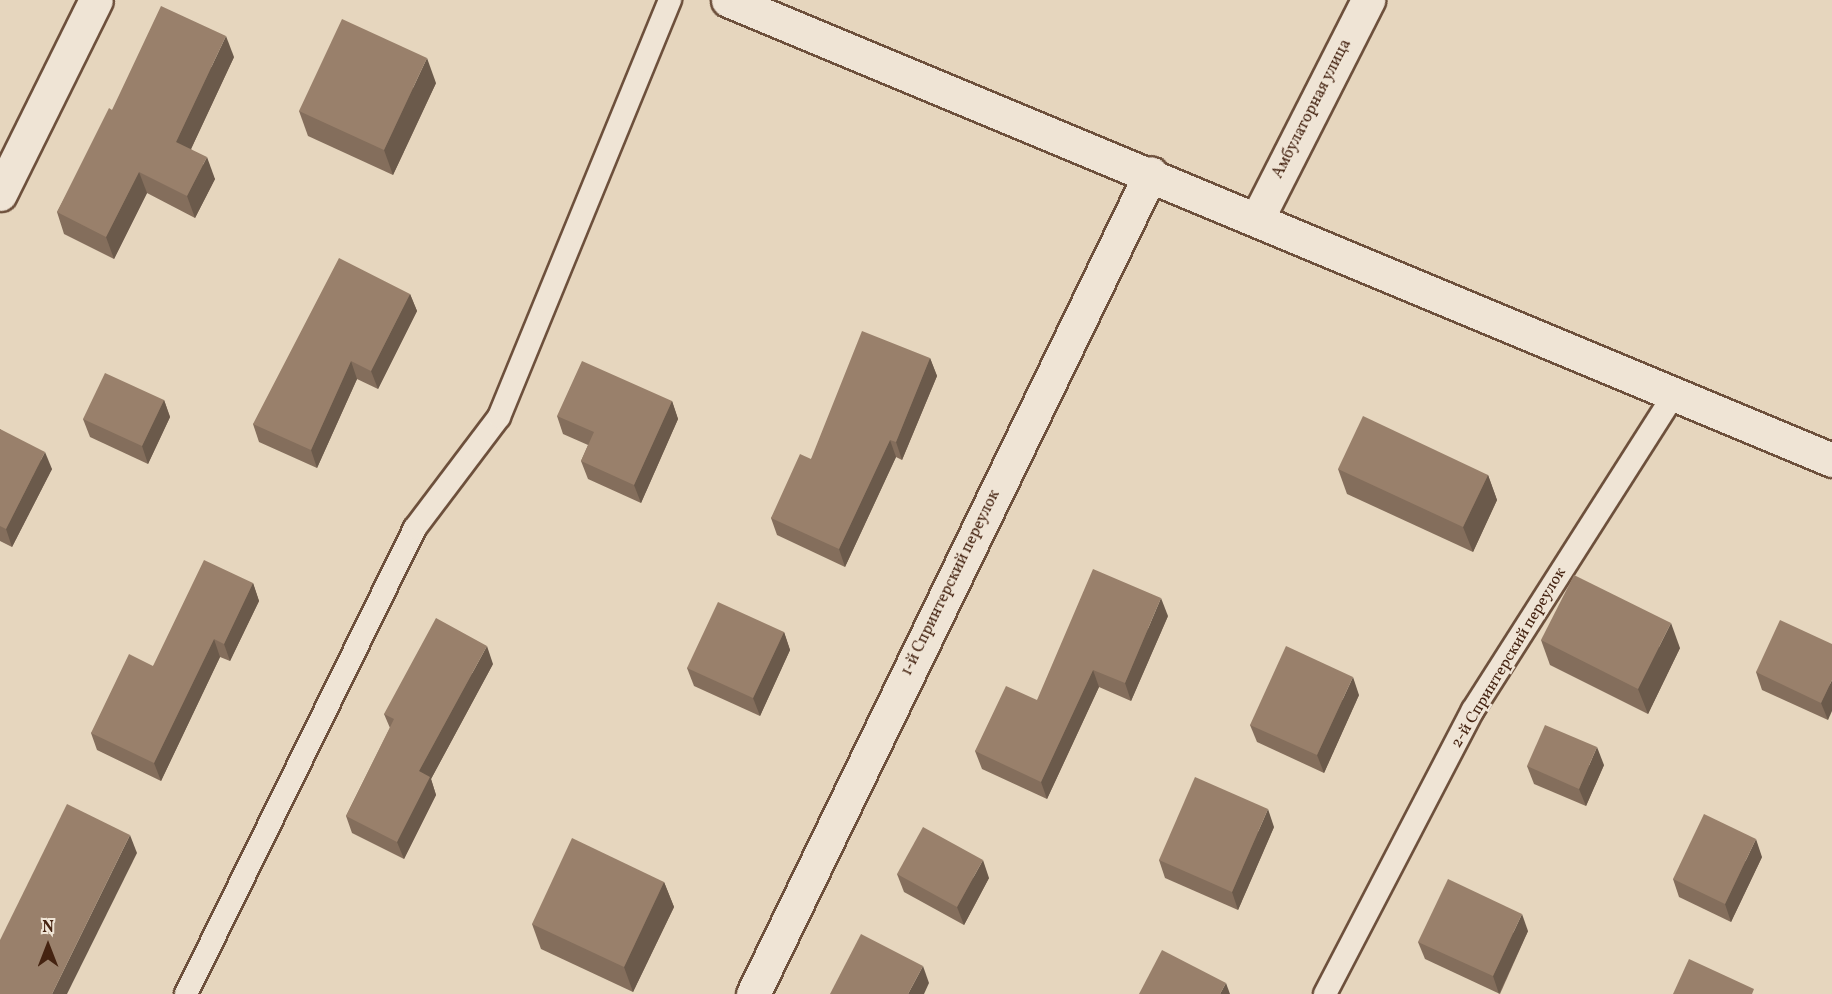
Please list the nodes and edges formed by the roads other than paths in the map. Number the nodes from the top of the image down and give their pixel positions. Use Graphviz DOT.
graph roads {
  1 [pos="96,0"];
  2 [pos="670,0"];
  3 [pos="728,0"];
  4 [pos="1368,0"];
  5 [pos="1151,173"];
  6 [pos="0,194"];
  7 [pos="1257,219"];
  8 [pos="1674,395"];
  9 [pos="1832,460"];
  10 [pos="186,994"];
  11 [pos="753,994"];
  12 [pos="1325,994"];
  1 -- 6 [label="street"];
  2 -- 10 [label="lane"];
  3 -- 5 [label="street"];
  4 -- 7 [label="street, Амбулаторная улица"];
  5 -- 7 [label="street"];
  5 -- 11 [label="street, 1-й Спринтерский переулок"];
  7 -- 8 [label="street"];
  8 -- 9 [label="street"];
  8 -- 12 [label="lane, 2-й Спринтерский переулок"];
}
